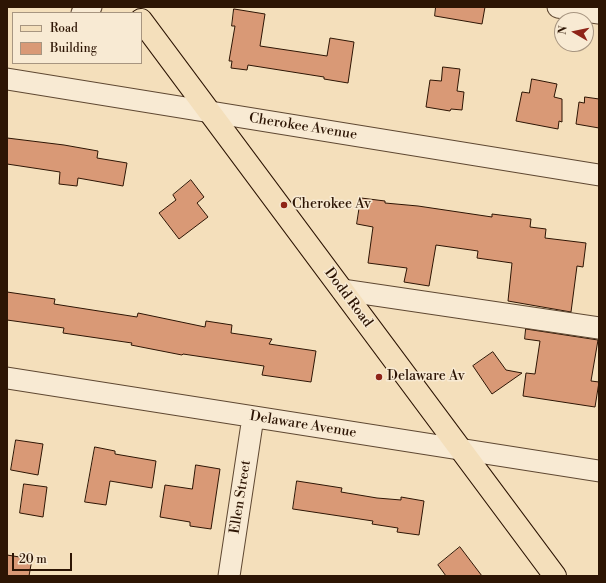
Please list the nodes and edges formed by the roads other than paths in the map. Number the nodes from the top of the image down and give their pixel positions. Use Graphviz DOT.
graph roads {
  1 [pos="558,7"];
  2 [pos="599,13"];
  3 [pos="142,21"];
  4 [pos="7,80"];
  5 [pos="208,111"];
  6 [pos="599,175"];
  7 [pos="342,290"];
  8 [pos="599,328"];
  9 [pos="7,378"];
  10 [pos="253,417"];
  11 [pos="461,449"];
  12 [pos="599,471"];
  13 [pos="229,576"];
  14 [pos="555,576"];
  1 -- 2 [label="street"];
  3 -- 5 [label="main road, Dodd Road"];
  4 -- 5 [label="street, Cherokee Avenue"];
  5 -- 6 [label="street, Cherokee Avenue"];
  5 -- 7 [label="main road, Dodd Road"];
  7 -- 8 [label="street"];
  7 -- 11 [label="main road, Dodd Road"];
  9 -- 10 [label="street, Delaware Avenue"];
  10 -- 11 [label="street, Delaware Avenue"];
  10 -- 13 [label="street, Ellen Street"];
  11 -- 12 [label="street, Delaware Avenue"];
  11 -- 14 [label="main road, Dodd Road"];
}
